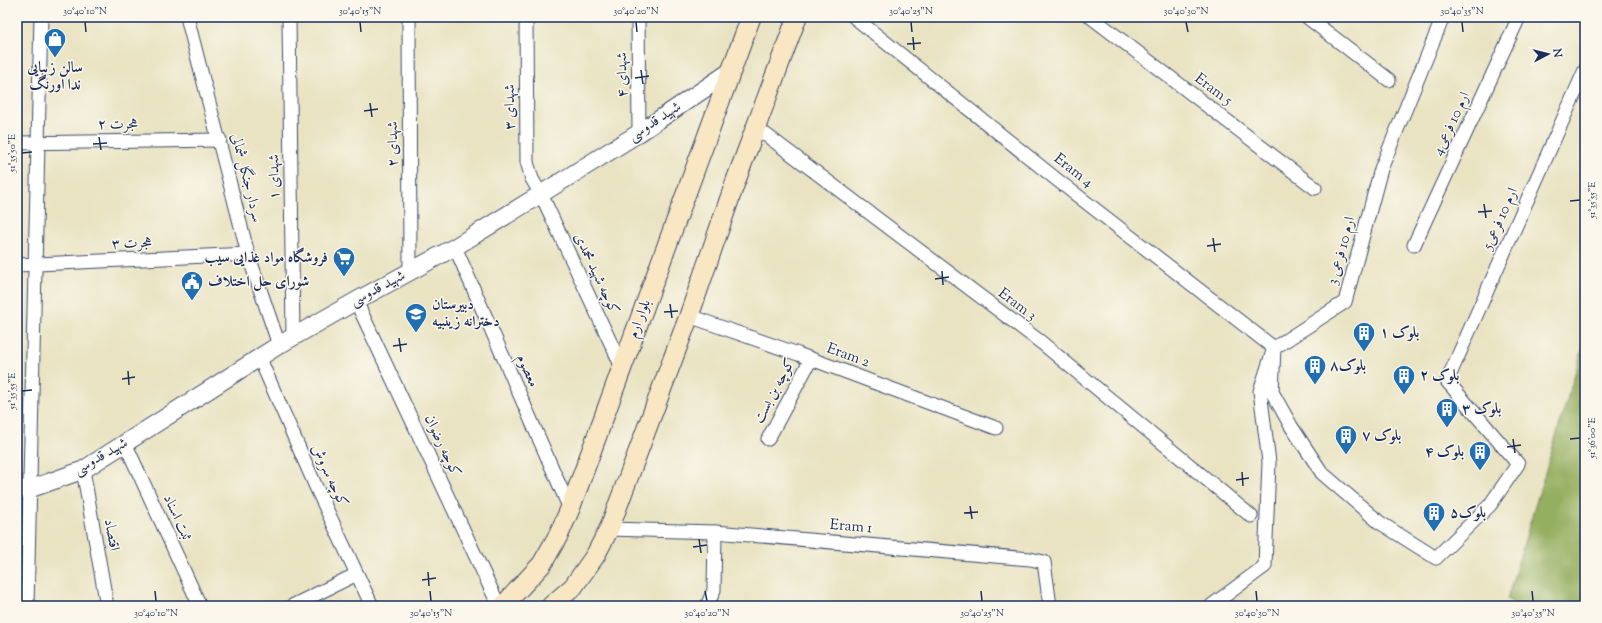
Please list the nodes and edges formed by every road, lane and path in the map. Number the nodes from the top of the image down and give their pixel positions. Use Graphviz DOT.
graph roads {
  1 [pos="41,17"];
  2 [pos="187,17"];
  3 [pos="289,17"];
  4 [pos="409,17"];
  5 [pos="526,17"];
  6 [pos="638,17"];
  7 [pos="751,17"];
  8 [pos="797,17"];
  9 [pos="854,17"];
  10 [pos="1091,17"];
  11 [pos="1307,17"];
  12 [pos="1443,17"];
  13 [pos="1518,17"];
  14 [pos="1585,70"];
  15 [pos="731,71"];
  16 [pos="1389,80"];
  17 [pos="757,128"];
  18 [pos="639,133"];
  19 [pos="220,140"];
  20 [pos="17,143"];
  21 [pos="39,143"];
  22 [pos="1315,188"];
  23 [pos="542,194"];
  24 [pos="1414,245"];
  25 [pos="455,247"];
  26 [pos="248,254"];
  27 [pos="17,265"];
  28 [pos="35,265"];
  29 [pos="410,272"];
  30 [pos="356,301"];
  31 [pos="689,316"];
  32 [pos="286,341"];
  33 [pos="1274,348"];
  34 [pos="260,359"];
  35 [pos="811,359"];
  36 [pos="622,367"];
  37 [pos="996,428"];
  38 [pos="768,439"];
  39 [pos="125,443"];
  40 [pos="83,470"];
  41 [pos="24,489"];
  42 [pos="570,509"];
  43 [pos="1251,516"];
  44 [pos="609,529"];
  45 [pos="715,532"];
  46 [pos="357,574"];
  47 [pos="27,606"];
  48 [pos="107,606"];
  49 [pos="200,606"];
  50 [pos="292,606"];
  51 [pos="372,606"];
  52 [pos="499,606"];
  53 [pos="503,606"];
  54 [pos="551,606"];
  55 [pos="707,606"];
  56 [pos="1050,606"];
  57 [pos="1212,606"];
  1 -- 21 [label="street"];
  2 -- 19 [label="street, سردار جنگل شمالی"];
  3 -- 32 [label="street, شهدای ۱"];
  4 -- 29 [label="street, شهدای ۲"];
  5 -- 23 [label="street, شهدای ۳"];
  6 -- 18 [label="street, شهدای ۴"];
  7 -- 15 [label="main road, بلوار ارم"];
  8 -- 17 [label="main road"];
  9 -- 33 [label="street, Eram 4"];
  10 -- 22 [label="street, Eram 5"];
  11 -- 16 [label="street"];
  12 -- 33 [label="street, ارم 10 فرعی 3"];
  13 -- 24 [label="street, ارم 10 فرعی4"];
  14 -- 33 [label="street, ارم 10 فرعی5"];
  15 -- 18 [label="street, شهید قدوسی"];
  15 -- 36 [label="main road, بلوار ارم"];
  17 -- 31 [label="main road"];
  17 -- 43 [label="street, Eram 3"];
  18 -- 23 [label="street, شهید قدوسی"];
  19 -- 21 [label="street, هجرت ۲"];
  19 -- 26 [label="street, سردار جنگل شمالی"];
  20 -- 21 [label="street, هجرت ۲"];
  21 -- 28 [label="street"];
  23 -- 25 [label="street, شهید قدوسی"];
  23 -- 36 [label="street, کوچه شهید محمدی"];
  25 -- 29 [label="street, شهید قدوسی"];
  25 -- 42 [label="street, معصوم"];
  26 -- 28 [label="street, هجرت ۳"];
  26 -- 32 [label="street, سردار جنگل شمالی"];
  27 -- 28 [label="street, هجرت ۳"];
  28 -- 41 [label="street"];
  29 -- 30 [label="street, شهید قدوسی"];
  30 -- 32 [label="street, شهید قدوسی"];
  30 -- 52 [label="street, کوچه رضوان"];
  31 -- 35 [label="street, Eram 2"];
  31 -- 44 [label="main road"];
  32 -- 34 [label="street, شهید قدوسی"];
  33 -- 57 [label="street"];
  34 -- 39 [label="street, شهید قدوسی"];
  34 -- 46 [label="street, کوچه سروش"];
  35 -- 37 [label="street, Eram 2"];
  35 -- 38 [label="street, کوچه بن بست"];
  36 -- 42 [label="main road, بلوار ارم"];
  39 -- 40 [label="street, شهید قدوسی"];
  39 -- 49 [label="street, ثبت اسناد"];
  40 -- 41 [label="street, شهید قدوسی"];
  40 -- 48 [label="street, اقتصاد"];
  41 -- 47 [label="street"];
  42 -- 53 [label="main road, بلوار ارم"];
  44 -- 45 [label="street, Eram 1"];
  44 -- 54 [label="main road"];
  45 -- 55 [label="street"];
  45 -- 56 [label="street, Eram 1"];
  46 -- 50 [label="street"];
  46 -- 51 [label="street, کوچه سروش"];
}
